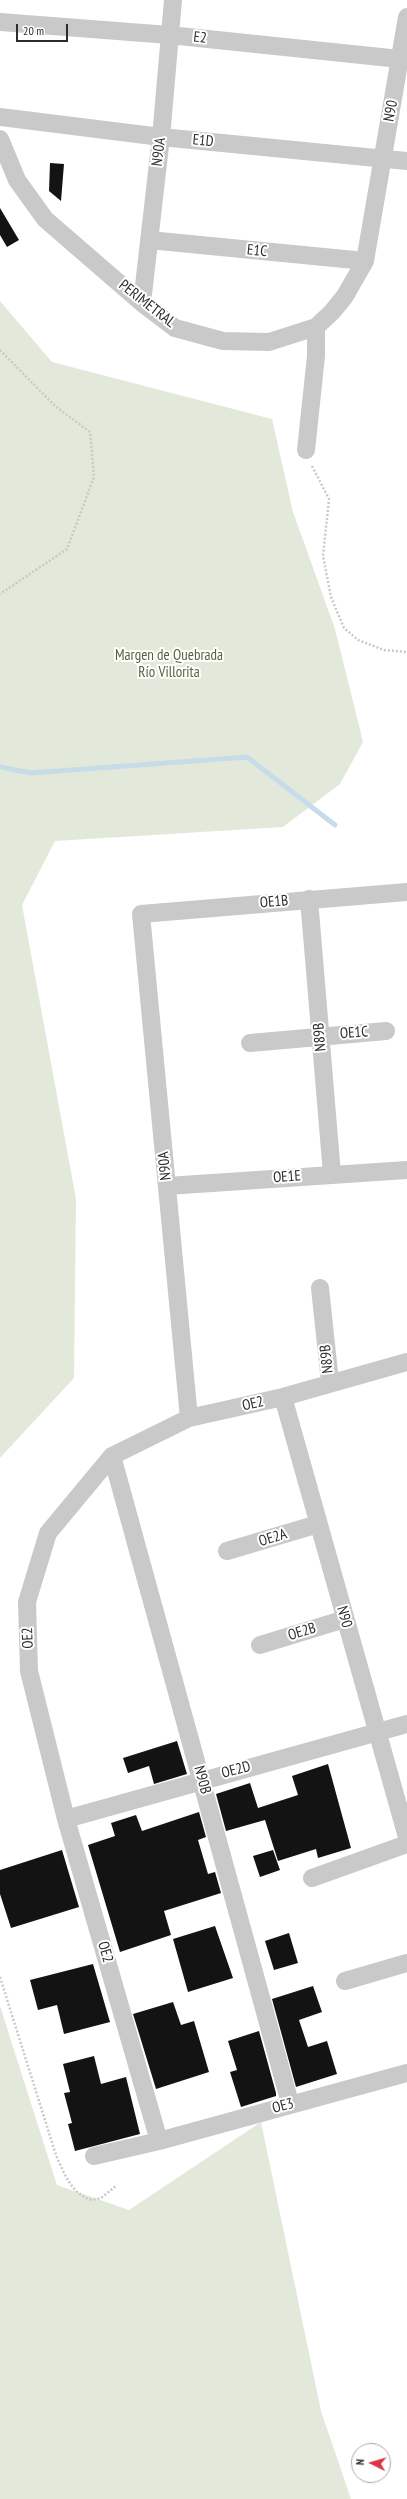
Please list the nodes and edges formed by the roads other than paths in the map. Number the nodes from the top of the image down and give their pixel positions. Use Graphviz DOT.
graph roads {
  1 [pos="173,0"];
  2 [pos="0,22"];
  3 [pos="406,26"];
  4 [pos="169,35"];
  5 [pos="400,59"];
  6 [pos="0,117"];
  7 [pos="161,137"];
  8 [pos="0,138"];
  9 [pos="383,157"];
  10 [pos="407,161"];
  11 [pos="149,240"];
  12 [pos="365,261"];
  13 [pos="142,303"];
  14 [pos="316,327"];
  15 [pos="306,450"];
  16 [pos="407,892"];
  17 [pos="309,899"];
  18 [pos="141,914"];
  19 [pos="386,1031"];
  20 [pos="320,1036"];
  21 [pos="250,1043"];
  22 [pos="407,1170"];
  23 [pos="332,1174"];
  24 [pos="167,1186"];
  25 [pos="320,1288"];
  26 [pos="407,1362"];
  27 [pos="330,1382"];
  28 [pos="283,1397"];
  29 [pos="189,1418"];
  30 [pos="112,1456"];
  31 [pos="318,1524"];
  32 [pos="227,1551"];
  33 [pos="345,1619"];
  34 [pos="260,1645"];
  35 [pos="407,1724"];
  36 [pos="376,1732"];
  37 [pos="202,1779"];
  38 [pos="66,1819"];
  39 [pos="407,1837"];
  40 [pos="407,1844"];
  41 [pos="312,1878"];
  42 [pos="407,1963"];
  43 [pos="345,1981"];
  44 [pos="407,2073"];
  45 [pos="290,2104"];
  46 [pos="159,2140"];
  47 [pos="94,2156"];
  1 -- 4 [label="street, N90A"];
  2 -- 4 [label="street, E2"];
  3 -- 5 [label="street, N90"];
  4 -- 5 [label="street, E2"];
  4 -- 7 [label="street, N90A"];
  5 -- 9 [label="street, N90"];
  6 -- 7 [label="street, E1D"];
  7 -- 9 [label="street, E1D"];
  7 -- 11 [label="street, N90A"];
  8 -- 13 [label="street, PERIMETRAL"];
  9 -- 10 [label="street, E1D"];
  9 -- 12 [label="street, PERIMETRAL"];
  11 -- 12 [label="street, E1C"];
  11 -- 13 [label="street, N90A"];
  12 -- 14 [label="street, PERIMETRAL"];
  13 -- 14 [label="street, PERIMETRAL"];
  14 -- 15 [label="street"];
  16 -- 17 [label="street, OE1B"];
  17 -- 18 [label="street, OE1B"];
  17 -- 20 [label="street, N89B"];
  18 -- 24 [label="street, N90A"];
  19 -- 20 [label="street, OE1C"];
  20 -- 21 [label="street, OE1C"];
  20 -- 23 [label="street, N89B"];
  22 -- 23 [label="street, OE1E"];
  23 -- 24 [label="street, OE1E"];
  24 -- 29 [label="street, N90A"];
  25 -- 27 [label="street, N89B"];
  26 -- 27 [label="street, OE2"];
  27 -- 28 [label="street, OE2"];
  28 -- 29 [label="street, OE2"];
  28 -- 31 [label="street, N90"];
  29 -- 30 [label="street, OE2"];
  30 -- 37 [label="street, N90B"];
  30 -- 38 [label="street, OE2"];
  31 -- 32 [label="street, OE2A"];
  31 -- 33 [label="street, N90"];
  33 -- 34 [label="street, OE2B"];
  33 -- 36 [label="street, N90"];
  35 -- 36 [label="street, OE2D"];
  36 -- 37 [label="street, OE2D"];
  36 -- 39 [label="street, N90"];
  37 -- 38 [label="street, OE2D"];
  37 -- 45 [label="street, N90B"];
  38 -- 46 [label="street, OE2"];
  40 -- 41 [label="street"];
  42 -- 43 [label="street"];
  44 -- 45 [label="street, OE3"];
  45 -- 46 [label="street, OE3"];
  46 -- 47 [label="street, OE3"];
}
